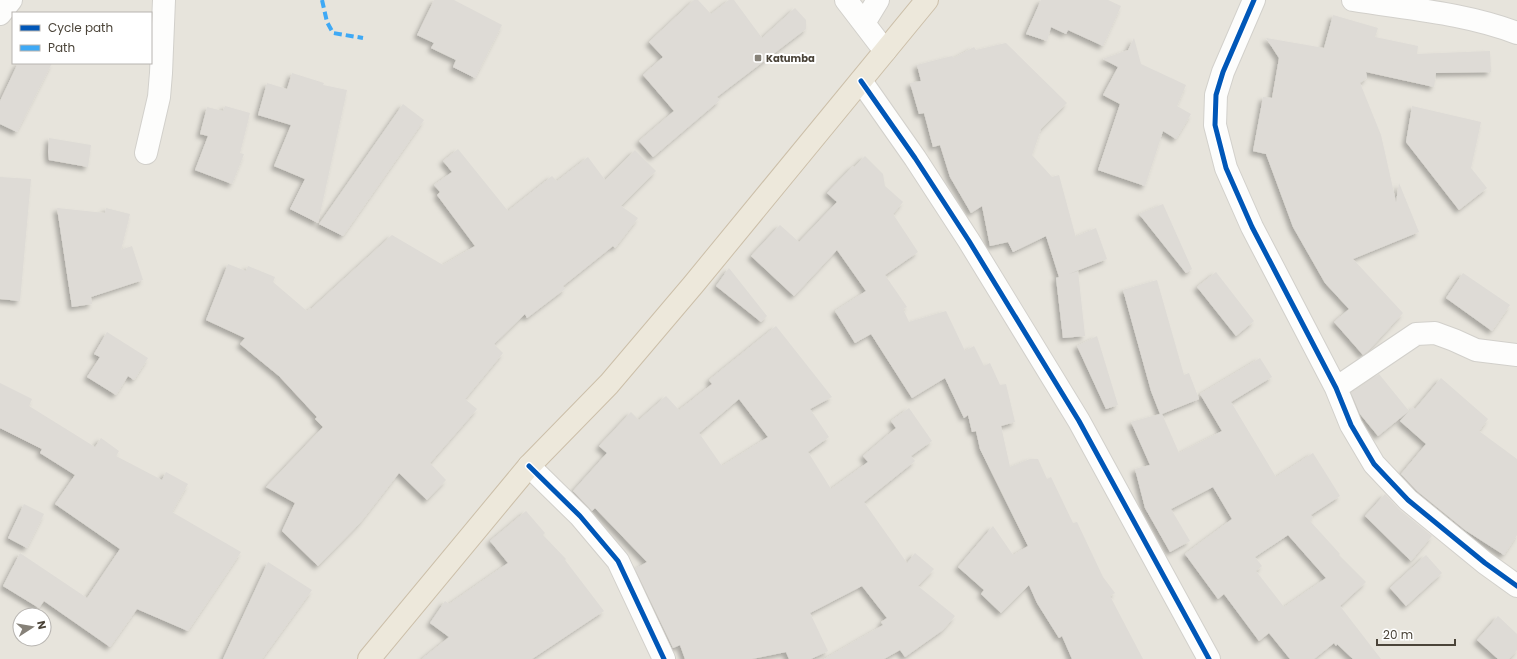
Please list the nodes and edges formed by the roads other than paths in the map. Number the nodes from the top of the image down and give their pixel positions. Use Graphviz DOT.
graph roads {
  1 [pos="11,0"];
  2 [pos="164,0"];
  3 [pos="846,0"];
  4 [pos="878,0"];
  5 [pos="927,0"];
  6 [pos="1254,0"];
  7 [pos="1353,0"];
  8 [pos="0,14"];
  9 [pos="864,23"];
  10 [pos="1517,33"];
  11 [pos="885,51"];
  12 [pos="861,81"];
  13 [pos="146,153"];
  14 [pos="1517,355"];
  15 [pos="1336,388"];
  16 [pos="529,466"];
  17 [pos="1517,586"];
  18 [pos="369,659"];
  19 [pos="664,659"];
  20 [pos="1209,659"];
  1 -- 8 [label="street"];
  2 -- 13 [label="street"];
  3 -- 9 [label="street"];
  4 -- 9 [label="street"];
  5 -- 11 [label="highway"];
  6 -- 15 [label="street"];
  7 -- 10 [label="street"];
  9 -- 11 [label="street"];
  11 -- 12 [label="highway"];
  12 -- 16 [label="highway"];
  12 -- 20 [label="street"];
  14 -- 15 [label="street"];
  15 -- 17 [label="street"];
  16 -- 18 [label="highway"];
  16 -- 19 [label="street"];
}
